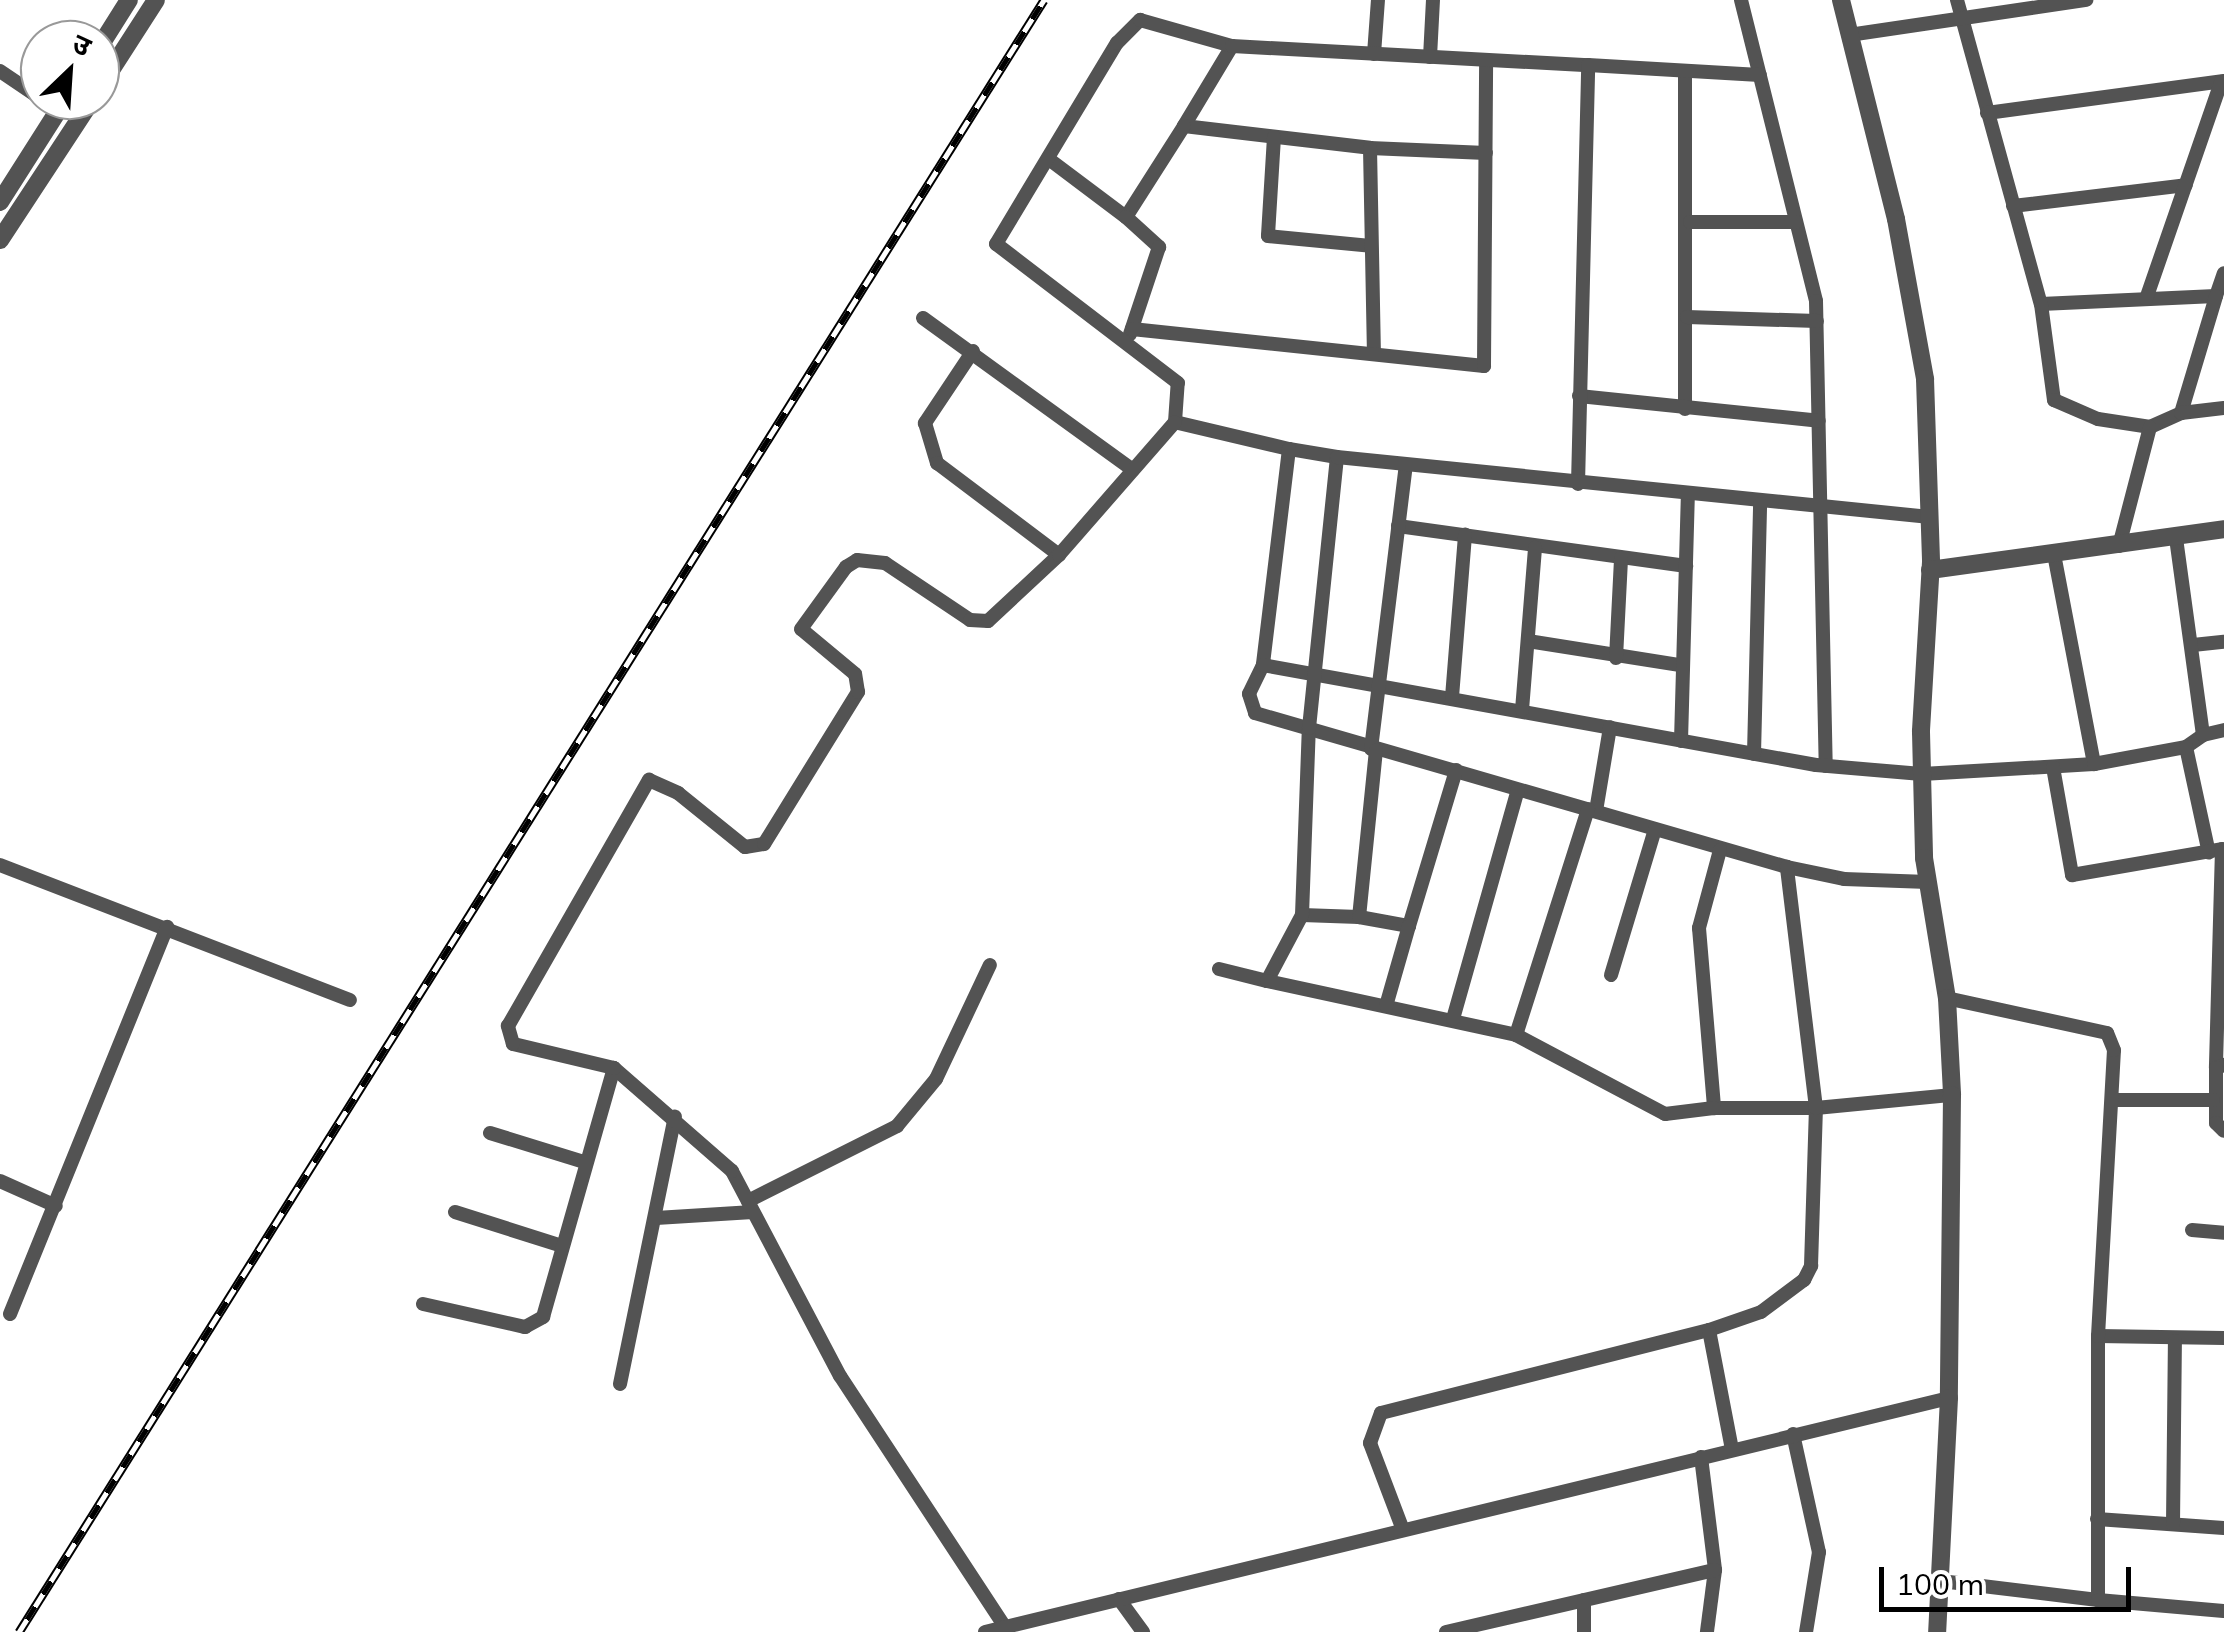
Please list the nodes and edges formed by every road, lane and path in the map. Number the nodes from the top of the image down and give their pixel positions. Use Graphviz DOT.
graph roads {
  1 [pos="156,0"];
  2 [pos="1378,0"];
  3 [pos="1433,0"];
  4 [pos="1741,0"];
  5 [pos="1841,0"];
  6 [pos="1957,0"];
  7 [pos="2086,0"];
  8 [pos="2053,2"];
  9 [pos="1961,18"];
  10 [pos="1849,35"];
  11 [pos="1232,46"];
  12 [pos="1374,54"];
  13 [pos="120,56"];
  14 [pos="1430,56"];
  15 [pos="1486,60"];
  16 [pos="1588,65"];
  17 [pos="1685,71"];
  18 [pos="1760,75"];
  19 [pos="2223,81"];
  20 [pos="1987,113"];
  21 [pos="43,120"];
  22 [pos="79,120"];
  23 [pos="1184,126"];
  24 [pos="1274,137"];
  25 [pos="1370,148"];
  26 [pos="1486,153"];
  27 [pos="1050,160"];
  28 [pos="2186,185"];
  29 [pos="0,202"];
  30 [pos="2013,206"];
  31 [pos="1126,217"];
  32 [pos="1690,222"];
  33 [pos="1796,222"];
  34 [pos="0,240"];
  35 [pos="1371,246"];
  36 [pos="2224,273"];
  37 [pos="2216,296"];
  38 [pos="2146,299"];
  39 [pos="2041,304"];
  40 [pos="1687,316"];
  41 [pos="923,318"];
  42 [pos="1818,321"];
  43 [pos="1132,329"];
  44 [pos="1127,344"];
  45 [pos="974,351"];
  46 [pos="1374,354"];
  47 [pos="1579,396"];
  48 [pos="2224,408"];
  49 [pos="1685,409"];
  50 [pos="2181,413"];
  51 [pos="1819,420"];
  52 [pos="1174,422"];
  53 [pos="2150,427"];
  54 [pos="1289,448"];
  55 [pos="1337,458"];
  56 [pos="1406,465"];
  57 [pos="1133,470"];
  58 [pos="1578,484"];
  59 [pos="1688,496"];
  60 [pos="1760,504"];
  61 [pos="1822,510"];
  62 [pos="1930,518"];
  63 [pos="1398,526"];
  64 [pos="2224,530"];
  65 [pos="1465,535"];
  66 [pos="2176,537"];
  67 [pos="2119,546"];
  68 [pos="1535,548"];
  69 [pos="2054,554"];
  70 [pos="1059,555"];
  71 [pos="1621,558"];
  72 [pos="1686,566"];
  73 [pos="1930,570"];
  74 [pos="1528,641"];
  75 [pos="2224,642"];
  76 [pos="2192,645"];
  77 [pos="1616,658"];
  78 [pos="1263,665"];
  79 [pos="1680,666"];
  80 [pos="1318,672"];
  81 [pos="1384,684"];
  82 [pos="1452,697"];
  83 [pos="1522,710"];
  84 [pos="1610,727"];
  85 [pos="1308,728"];
  86 [pos="2224,730"];
  87 [pos="2202,735"];
  88 [pos="1681,741"];
  89 [pos="2186,747"];
  90 [pos="1373,750"];
  91 [pos="1754,754"];
  92 [pos="2094,764"];
  93 [pos="1826,766"];
  94 [pos="2054,766"];
  95 [pos="1456,770"];
  96 [pos="1922,774"];
  97 [pos="1518,790"];
  98 [pos="1592,810"];
  99 [pos="1655,829"];
  100 [pos="1720,850"];
  101 [pos="2218,850"];
  102 [pos="0,865"];
  103 [pos="1787,867"];
  104 [pos="1928,882"];
  105 [pos="1302,915"];
  106 [pos="1358,916"];
  107 [pos="1409,926"];
  108 [pos="166,928"];
  109 [pos="2223,956"];
  110 [pos="990,965"];
  111 [pos="1219,970"];
  112 [pos="1610,975"];
  113 [pos="1266,980"];
  114 [pos="1947,998"];
  115 [pos="350,1000"];
  116 [pos="1386,1006"];
  117 [pos="1454,1019"];
  118 [pos="1516,1034"];
  119 [pos="2220,1067"];
  120 [pos="614,1068"];
  121 [pos="1952,1095"];
  122 [pos="2113,1100"];
  123 [pos="2213,1100"];
  124 [pos="1714,1108"];
  125 [pos="1816,1108"];
  126 [pos="674,1117"];
  127 [pos="2224,1132"];
  128 [pos="490,1133"];
  129 [pos="584,1162"];
  130 [pos="0,1181"];
  131 [pos="56,1206"];
  132 [pos="751,1207"];
  133 [pos="455,1212"];
  134 [pos="656,1218"];
  135 [pos="2192,1230"];
  136 [pos="2224,1233"];
  137 [pos="562,1246"];
  138 [pos="424,1304"];
  139 [pos="10,1314"];
  140 [pos="1709,1330"];
  141 [pos="2098,1336"];
  142 [pos="2224,1338"];
  143 [pos="2175,1340"];
  144 [pos="620,1384"];
  145 [pos="1950,1398"];
  146 [pos="1793,1434"];
  147 [pos="1732,1449"];
  148 [pos="1700,1456"];
  149 [pos="2098,1518"];
  150 [pos="2174,1524"];
  151 [pos="2224,1528"];
  152 [pos="1403,1530"];
  153 [pos="1715,1570"];
  154 [pos="1941,1581"];
  155 [pos="1119,1599"];
  156 [pos="1584,1600"];
  157 [pos="2098,1600"];
  158 [pos="2224,1611"];
  159 [pos="1481,1627"];
  160 [pos="1013,1629"];
  161 [pos="985,1632"];
  162 [pos="1143,1632"];
  163 [pos="1446,1632"];
  164 [pos="1584,1632"];
  165 [pos="1707,1632"];
  166 [pos="1806,1632"];
  167 [pos="1940,1632"];
  1 -- 13 [label="street"];
  2 -- 12 [label="street"];
  3 -- 14 [label="street"];
  4 -- 18 [label="street"];
  5 -- 10 [label="street"];
  6 -- 9 [label="street"];
  7 -- 8 [label="street"];
  8 -- 9 [label="street"];
  9 -- 10 [label="street"];
  9 -- 20 [label="street"];
  10 -- 62 [label="street"];
  11 -- 12 [label="street"];
  11 -- 23 [label="street"];
  11 -- 27 [label="street"];
  12 -- 14 [label="street"];
  14 -- 15 [label="street"];
  15 -- 16 [label="street"];
  15 -- 26 [label="street"];
  16 -- 17 [label="street"];
  16 -- 47 [label="street"];
  17 -- 18 [label="street"];
  17 -- 32 [label="street"];
  18 -- 33 [label="street"];
  19 -- 20 [label="street"];
  19 -- 28 [label="street"];
  20 -- 30 [label="street"];
  21 -- 29 [label="street"];
  22 -- 34 [label="street"];
  23 -- 24 [label="street"];
  23 -- 31 [label="street"];
  24 -- 25 [label="street"];
  24 -- 35 [label="street"];
  25 -- 26 [label="street"];
  25 -- 35 [label="street"];
  26 -- 46 [label="street"];
  27 -- 31 [label="street"];
  27 -- 44 [label="street"];
  28 -- 30 [label="street"];
  28 -- 38 [label="street"];
  30 -- 39 [label="street"];
  31 -- 43 [label="street"];
  32 -- 33 [label="street"];
  32 -- 40 [label="street"];
  33 -- 42 [label="street"];
  35 -- 46 [label="street"];
  36 -- 37 [label="street"];
  37 -- 38 [label="street"];
  37 -- 50 [label="street"];
  38 -- 39 [label="street"];
  39 -- 53 [label="street"];
  40 -- 42 [label="street"];
  40 -- 49 [label="street"];
  41 -- 45 [label="street"];
  42 -- 51 [label="street"];
  43 -- 44 [label="street"];
  43 -- 46 [label="street"];
  44 -- 52 [label="street"];
  45 -- 57 [label="street"];
  45 -- 70 [label="street"];
  47 -- 49 [label="street"];
  47 -- 58 [label="street"];
  48 -- 50 [label="street"];
  49 -- 51 [label="street"];
  50 -- 53 [label="street"];
  51 -- 61 [label="street"];
  52 -- 54 [label="street"];
  52 -- 57 [label="street"];
  53 -- 67 [label="street"];
  54 -- 55 [label="street"];
  54 -- 78 [label="street"];
  55 -- 56 [label="street"];
  55 -- 80 [label="street"];
  56 -- 58 [label="street"];
  56 -- 63 [label="street"];
  57 -- 70 [label="street"];
  58 -- 59 [label="street"];
  59 -- 60 [label="street"];
  59 -- 72 [label="street"];
  60 -- 61 [label="street"];
  60 -- 91 [label="street"];
  61 -- 62 [label="street"];
  61 -- 93 [label="street"];
  62 -- 73 [label="street"];
  63 -- 65 [label="street"];
  63 -- 81 [label="street"];
  64 -- 66 [label="street"];
  65 -- 68 [label="street"];
  65 -- 82 [label="street"];
  66 -- 67 [label="street"];
  66 -- 76 [label="street"];
  67 -- 69 [label="street"];
  68 -- 71 [label="street"];
  68 -- 74 [label="street"];
  69 -- 73 [label="street"];
  69 -- 92 [label="street"];
  70 -- 120 [label="street"];
  71 -- 72 [label="street"];
  71 -- 77 [label="street"];
  72 -- 79 [label="street"];
  73 -- 96 [label="street"];
  74 -- 77 [label="street"];
  74 -- 83 [label="street"];
  75 -- 76 [label="street"];
  76 -- 87 [label="street"];
  77 -- 79 [label="street"];
  78 -- 80 [label="street"];
  78 -- 85 [label="street"];
  79 -- 88 [label="street"];
  80 -- 81 [label="street"];
  80 -- 85 [label="street"];
  81 -- 82 [label="street"];
  81 -- 90 [label="street"];
  82 -- 83 [label="street"];
  83 -- 84 [label="street"];
  84 -- 88 [label="street"];
  84 -- 98 [label="street"];
  85 -- 90 [label="street"];
  85 -- 105 [label="street"];
  86 -- 87 [label="street"];
  87 -- 89 [label="street"];
  88 -- 91 [label="street"];
  89 -- 92 [label="street"];
  89 -- 101 [label="street"];
  90 -- 95 [label="street"];
  90 -- 106 [label="street"];
  91 -- 93 [label="street"];
  92 -- 94 [label="street"];
  93 -- 96 [label="street"];
  94 -- 96 [label="street"];
  94 -- 101 [label="street"];
  95 -- 97 [label="street"];
  95 -- 107 [label="street"];
  96 -- 104 [label="street"];
  97 -- 98 [label="street"];
  97 -- 117 [label="street"];
  98 -- 99 [label="street"];
  98 -- 118 [label="street"];
  99 -- 100 [label="street"];
  99 -- 112 [label="street"];
  100 -- 103 [label="street"];
  100 -- 124 [label="street"];
  101 -- 109 [label="street"];
  102 -- 108 [label="street"];
  103 -- 104 [label="street"];
  103 -- 125 [label="street"];
  104 -- 114 [label="street"];
  105 -- 106 [label="street"];
  105 -- 113 [label="street"];
  106 -- 107 [label="street"];
  107 -- 116 [label="street"];
  108 -- 115 [label="street"];
  108 -- 131 [label="street"];
  109 -- 119 [label="street"];
  110 -- 132 [label="street"];
  111 -- 113 [label="street"];
  113 -- 116 [label="street"];
  114 -- 121 [label="street"];
  114 -- 122 [label="street"];
  116 -- 117 [label="street"];
  117 -- 118 [label="street"];
  118 -- 124 [label="street"];
  119 -- 123 [label="street"];
  120 -- 126 [label="street"];
  120 -- 129 [label="street"];
  121 -- 125 [label="street"];
  121 -- 145 [label="street"];
  122 -- 123 [label="street"];
  122 -- 141 [label="street"];
  123 -- 127 [label="street"];
  124 -- 125 [label="street"];
  125 -- 140 [label="street"];
  126 -- 132 [label="street"];
  126 -- 134 [label="street"];
  128 -- 129 [label="street"];
  129 -- 137 [label="street"];
  130 -- 131 [label="street"];
  131 -- 139 [label="street"];
  132 -- 134 [label="street"];
  132 -- 160 [label="street"];
  133 -- 137 [label="street"];
  134 -- 144 [label="street"];
  135 -- 136 [label="street"];
  137 -- 138 [label="street"];
  140 -- 147 [label="street"];
  140 -- 152 [label="street"];
  141 -- 143 [label="street"];
  141 -- 149 [label="street"];
  142 -- 143 [label="street"];
  143 -- 150 [label="street"];
  145 -- 146 [label="street"];
  145 -- 154 [label="street"];
  146 -- 147 [label="street"];
  146 -- 166 [label="street"];
  147 -- 148 [label="street"];
  148 -- 152 [label="street"];
  148 -- 153 [label="street"];
  149 -- 150 [label="street"];
  149 -- 157 [label="street"];
  150 -- 151 [label="street"];
  152 -- 155 [label="street"];
  153 -- 156 [label="street"];
  153 -- 165 [label="street"];
  154 -- 157 [label="street"];
  154 -- 167 [label="street"];
  155 -- 160 [label="street"];
  155 -- 162 [label="street"];
  156 -- 159 [label="street"];
  156 -- 164 [label="street"];
  157 -- 158 [label="street"];
  159 -- 163 [label="street"];
  160 -- 161 [label="street"];
}
